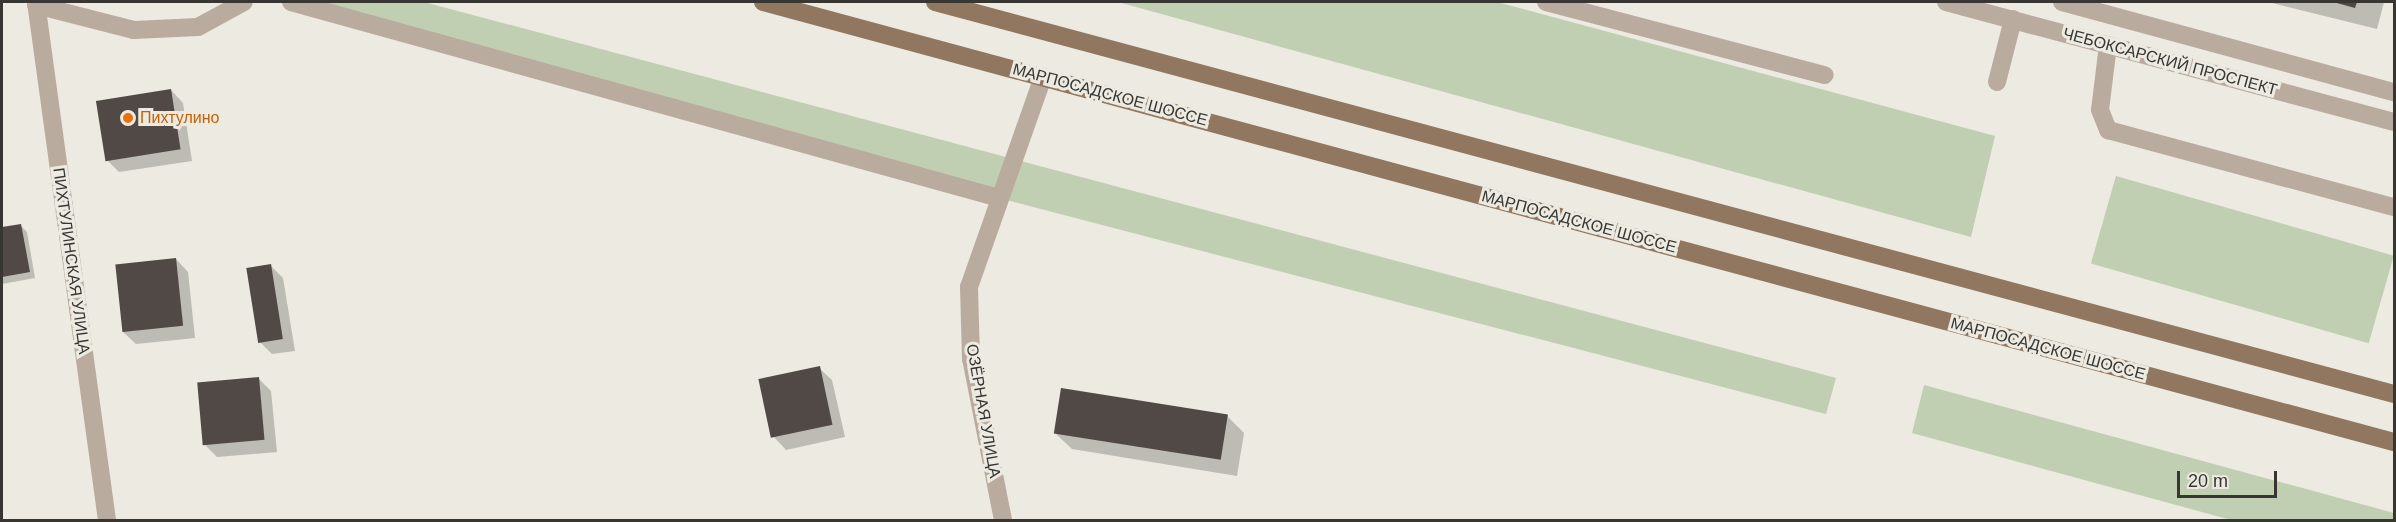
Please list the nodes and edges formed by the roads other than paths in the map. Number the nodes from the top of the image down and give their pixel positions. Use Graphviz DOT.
graph roads {
  1 [pos="244,2"];
  2 [pos="291,2"];
  3 [pos="763,2"];
  4 [pos="935,2"];
  5 [pos="1546,2"];
  6 [pos="1946,2"];
  7 [pos="2061,2"];
  8 [pos="36,3"];
  9 [pos="2104,7"];
  10 [pos="2013,19"];
  11 [pos="2108,45"];
  12 [pos="1825,75"];
  13 [pos="1043,77"];
  14 [pos="1997,82"];
  15 [pos="2394,92"];
  16 [pos="2394,122"];
  17 [pos="999,198"];
  18 [pos="2394,207"];
  19 [pos="2394,394"];
  20 [pos="2394,442"];
  21 [pos="107,520"];
  22 [pos="1004,520"];
  1 -- 8 [label="street"];
  2 -- 17 [label="street"];
  3 -- 13 [label="main road, МАРПОСАДСКОЕ ШОССЕ"];
  4 -- 19 [label="main road"];
  5 -- 12 [label="street"];
  6 -- 10 [label="street, ЧЕБОКСАРСКИЙ ПРОСПЕКТ"];
  7 -- 9 [label="street, ЧЕБОКСАРСКИЙ ПРОСПЕКТ"];
  8 -- 21 [label="street, ПИХТУЛИНСКАЯ УЛИЦА"];
  9 -- 11 [label="street"];
  9 -- 15 [label="street, ЧЕБОКСАРСКИЙ ПРОСПЕКТ"];
  10 -- 11 [label="street, ЧЕБОКСАРСКИЙ ПРОСПЕКТ"];
  10 -- 14 [label="street"];
  11 -- 16 [label="street, ЧЕБОКСАРСКИЙ ПРОСПЕКТ"];
  11 -- 18 [label="street"];
  13 -- 17 [label="street, ОЗЁРНАЯ УЛИЦА"];
  13 -- 20 [label="main road, МАРПОСАДСКОЕ ШОССЕ"];
  17 -- 22 [label="street, ОЗЁРНАЯ УЛИЦА"];
}
